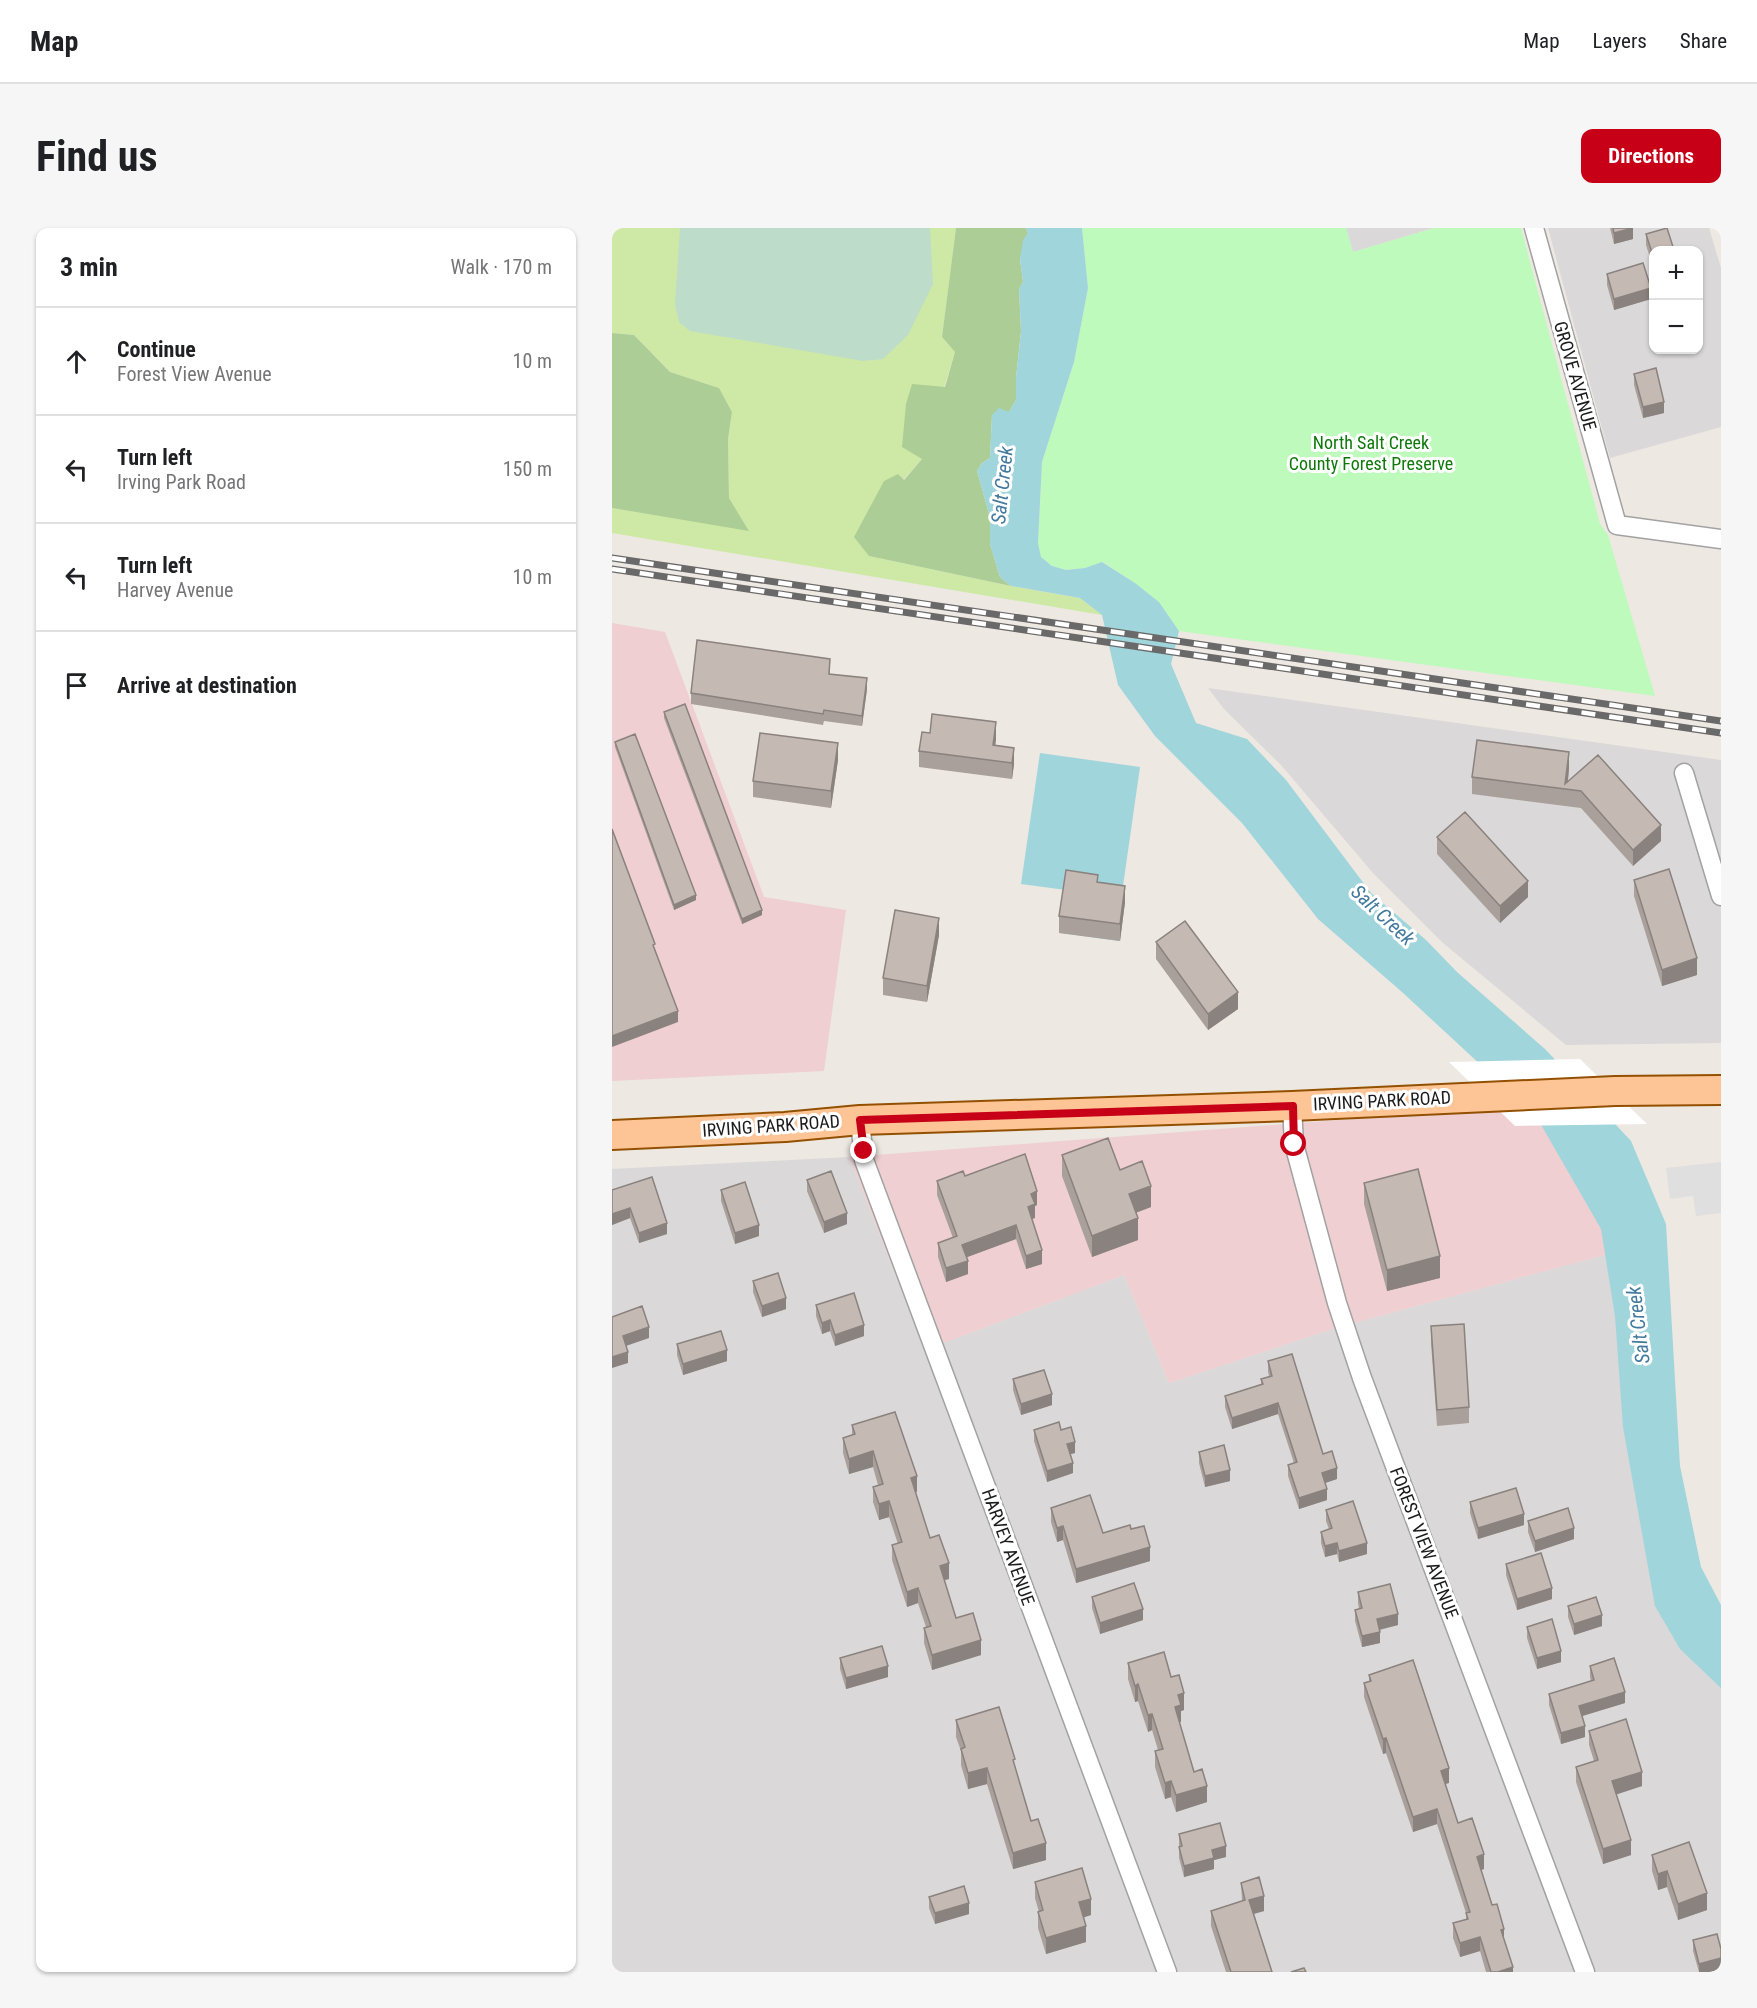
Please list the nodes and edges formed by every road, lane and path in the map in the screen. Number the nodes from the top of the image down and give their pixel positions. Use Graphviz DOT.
graph roads {
  1 [pos="1533,228"];
  2 [pos="1721,539"];
  3 [pos="1684,773"];
  4 [pos="1721,896"];
  5 [pos="1721,1090"];
  6 [pos="1293,1106"];
  7 [pos="860,1120"];
  8 [pos="612,1135"];
  9 [pos="1167,1972"];
  10 [pos="1585,1972"];
  1 -- 2 [label="street, GROVE AVENUE"];
  3 -- 4 [label="street"];
  5 -- 6 [label="main road, IRVING PARK ROAD"];
  6 -- 7 [label="main road, IRVING PARK ROAD"];
  6 -- 10 [label="street, FOREST VIEW AVENUE"];
  7 -- 8 [label="main road, IRVING PARK ROAD"];
  7 -- 9 [label="street, HARVEY AVENUE"];
}
